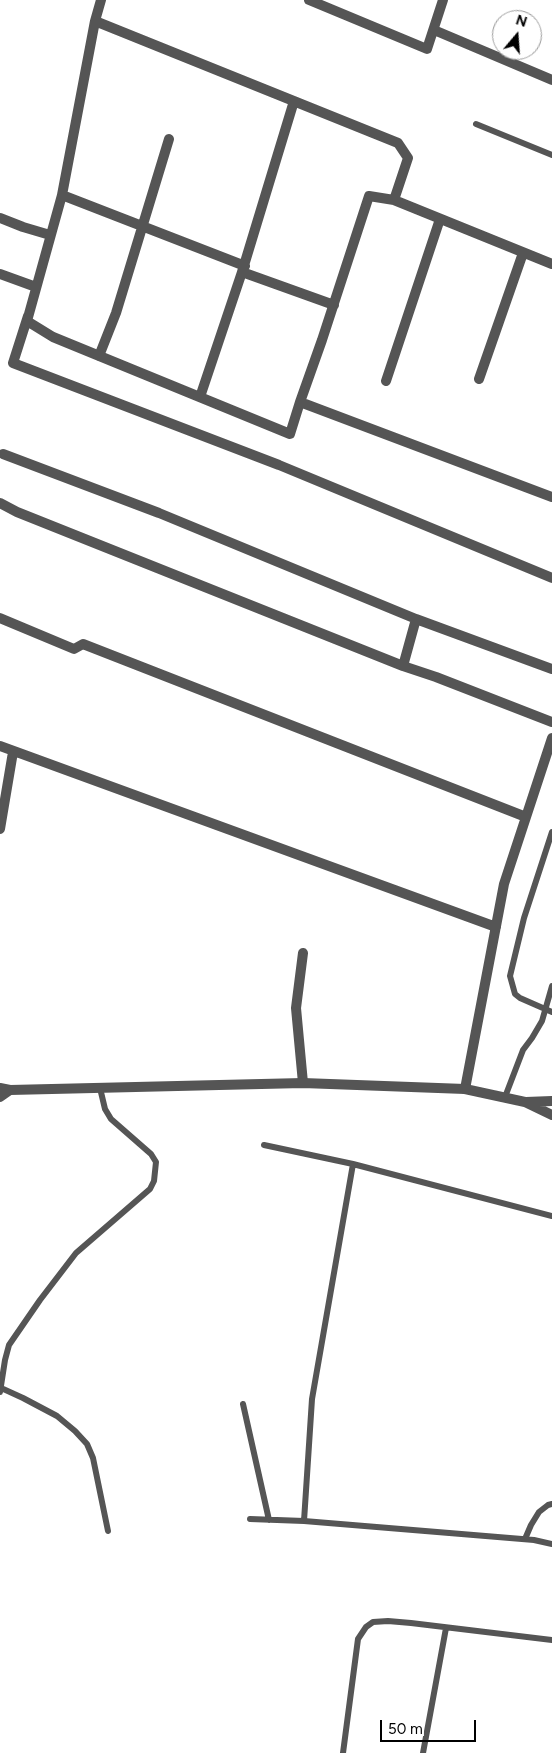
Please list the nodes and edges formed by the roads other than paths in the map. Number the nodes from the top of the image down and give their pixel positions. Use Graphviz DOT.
graph roads {
  1 [pos="101,0"];
  2 [pos="309,0"];
  3 [pos="443,0"];
  4 [pos="95,21"];
  5 [pos="434,30"];
  6 [pos="552,80"];
  7 [pos="294,101"];
  8 [pos="476,124"];
  9 [pos="169,140"];
  10 [pos="552,155"];
  11 [pos="62,195"];
  12 [pos="394,200"];
  13 [pos="0,218"];
  14 [pos="440,219"];
  15 [pos="142,226"];
  16 [pos="50,235"];
  17 [pos="523,252"];
  18 [pos="552,264"];
  19 [pos="243,269"];
  20 [pos="0,274"];
  21 [pos="36,287"];
  22 [pos="334,305"];
  23 [pos="28,315"];
  24 [pos="99,356"];
  25 [pos="479,379"];
  26 [pos="386,381"];
  27 [pos="200,397"];
  28 [pos="300,402"];
  29 [pos="3,454"];
  30 [pos="552,496"];
  31 [pos="0,503"];
  32 [pos="552,578"];
  33 [pos="0,618"];
  34 [pos="416,620"];
  35 [pos="403,666"];
  36 [pos="552,669"];
  37 [pos="552,722"];
  38 [pos="552,738"];
  39 [pos="0,746"];
  40 [pos="13,752"];
  41 [pos="526,817"];
  42 [pos="0,829"];
  43 [pos="552,832"];
  44 [pos="496,927"];
  45 [pos="303,953"];
  46 [pos="552,986"];
  47 [pos="548,1011"];
  48 [pos="304,1083"];
  49 [pos="100,1088"];
  50 [pos="5,1089"];
  51 [pos="465,1089"];
  52 [pos="0,1097"];
  53 [pos="505,1098"];
  54 [pos="552,1101"];
  55 [pos="525,1102"];
  56 [pos="552,1115"];
  57 [pos="264,1145"];
  58 [pos="353,1164"];
  59 [pos="552,1216"];
  60 [pos="9,1346"];
  61 [pos="0,1348"];
  62 [pos="0,1390"];
  63 [pos="243,1404"];
  64 [pos="552,1504"];
  65 [pos="250,1519"];
  66 [pos="270,1520"];
  67 [pos="304,1521"];
  68 [pos="108,1531"];
  69 [pos="525,1539"];
  70 [pos="552,1544"];
  71 [pos="446,1628"];
  72 [pos="552,1640"];
  73 [pos="343,1753"];
  74 [pos="423,1753"];
  1 -- 4 [label="street"];
  2 -- 5 [label="street"];
  3 -- 5 [label="street"];
  4 -- 7 [label="street"];
  4 -- 11 [label="street"];
  5 -- 6 [label="street"];
  7 -- 12 [label="street"];
  7 -- 19 [label="street"];
  8 -- 10 [label="lane"];
  9 -- 15 [label="street"];
  11 -- 15 [label="street"];
  11 -- 16 [label="street"];
  12 -- 14 [label="street"];
  12 -- 22 [label="street"];
  13 -- 16 [label="street"];
  14 -- 17 [label="street"];
  14 -- 26 [label="street"];
  15 -- 19 [label="street"];
  15 -- 24 [label="street"];
  16 -- 21 [label="street"];
  17 -- 18 [label="street"];
  17 -- 25 [label="street"];
  19 -- 22 [label="street"];
  19 -- 27 [label="street"];
  20 -- 21 [label="street"];
  21 -- 23 [label="street"];
  22 -- 28 [label="street"];
  23 -- 24 [label="street"];
  23 -- 32 [label="street"];
  24 -- 27 [label="street"];
  27 -- 28 [label="street"];
  28 -- 30 [label="street"];
  29 -- 34 [label="street"];
  31 -- 35 [label="street"];
  33 -- 41 [label="street"];
  34 -- 35 [label="street"];
  34 -- 36 [label="street"];
  35 -- 37 [label="street"];
  38 -- 41 [label="street"];
  39 -- 40 [label="street"];
  40 -- 42 [label="street"];
  40 -- 44 [label="street"];
  41 -- 44 [label="street"];
  43 -- 47 [label="lane"];
  44 -- 51 [label="street"];
  45 -- 48 [label="street"];
  46 -- 47 [label="lane"];
  47 -- 53 [label="lane"];
  48 -- 49 [label="street"];
  48 -- 51 [label="street"];
  49 -- 50 [label="street"];
  49 -- 60 [label="lane"];
  50 -- 52 [label="street"];
  51 -- 53 [label="street"];
  53 -- 55 [label="street"];
  54 -- 55 [label="street"];
  55 -- 56 [label="street"];
  57 -- 58 [label="lane"];
  58 -- 59 [label="lane"];
  58 -- 67 [label="lane"];
  60 -- 61 [label="lane"];
  60 -- 62 [label="lane"];
  62 -- 68 [label="lane"];
  63 -- 66 [label="lane"];
  64 -- 69 [label="lane"];
  65 -- 66 [label="lane"];
  66 -- 67 [label="lane"];
  67 -- 69 [label="lane"];
  69 -- 70 [label="lane"];
  71 -- 72 [label="lane"];
  71 -- 73 [label="lane"];
  71 -- 74 [label="lane"];
}
